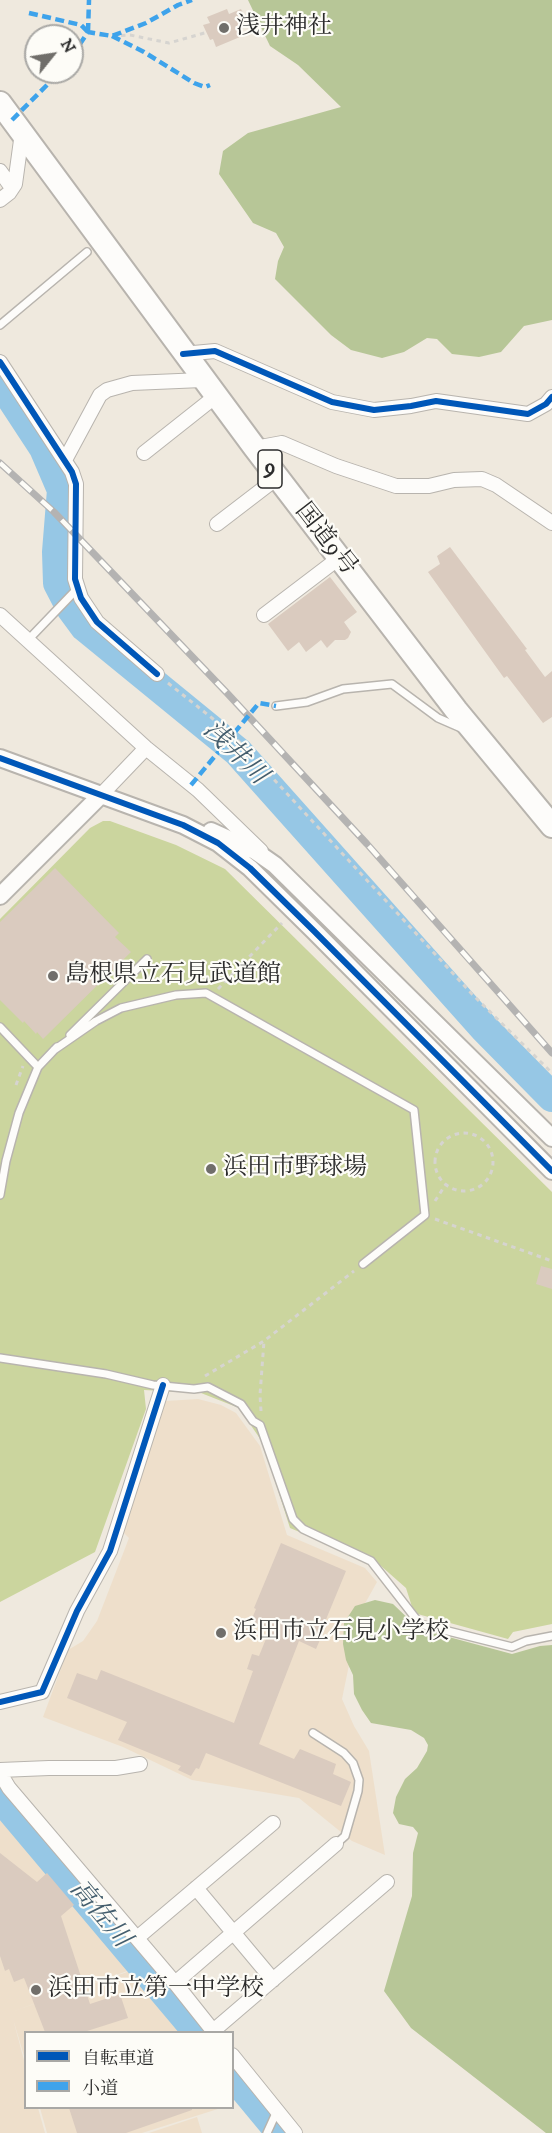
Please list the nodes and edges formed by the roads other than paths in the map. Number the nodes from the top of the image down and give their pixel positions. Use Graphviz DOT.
graph roads {
  1 [pos="0,103"];
  2 [pos="22,133"];
  3 [pos="0,171"];
  4 [pos="12,188"];
  5 [pos="0,200"];
  6 [pos="87,252"];
  7 [pos="0,325"];
  8 [pos="183,354"];
  9 [pos="0,362"];
  10 [pos="209,388"];
  11 [pos="552,397"];
  12 [pos="255,448"];
  13 [pos="144,453"];
  14 [pos="65,459"];
  15 [pos="278,478"];
  16 [pos="552,523"];
  17 [pos="217,524"];
  18 [pos="339,558"];
  19 [pos="75,591"];
  20 [pos="0,615"];
  21 [pos="264,615"];
  22 [pos="28,640"];
  23 [pos="157,675"];
  24 [pos="276,706"];
  25 [pos="477,736"];
  26 [pos="146,748"];
  27 [pos="0,758"];
  28 [pos="101,795"];
  29 [pos="183,825"];
  30 [pos="552,826"];
  31 [pos="275,865"];
  32 [pos="0,896"];
  33 [pos="147,959"];
  34 [pos="0,1027"];
  35 [pos="54,1050"];
  36 [pos="38,1067"];
  37 [pos="552,1138"];
  38 [pos="552,1171"];
  39 [pos="0,1195"];
  40 [pos="363,1264"];
  41 [pos="0,1358"];
  42 [pos="164,1385"];
  43 [pos="552,1636"];
  44 [pos="0,1702"];
  45 [pos="313,1732"];
  46 [pos="140,1764"];
  47 [pos="0,1772"];
  48 [pos="273,1823"];
  49 [pos="336,1844"];
  50 [pos="387,1882"];
  51 [pos="196,1888"];
  52 [pos="233,1933"];
  53 [pos="137,1938"];
  54 [pos="273,1980"];
  55 [pos="174,1983"];
  56 [pos="213,2031"];
  57 [pos="215,2031"];
  58 [pos="234,2058"];
  59 [pos="276,2113"];
  60 [pos="268,2132"];
  61 [pos="294,2133"];
  1 -- 2 [label="highway, 国道9号 / 9"];
  2 -- 4 [label="street"];
  2 -- 8 [label="highway, 国道9号 / 9"];
  3 -- 4 [label="street"];
  4 -- 5 [label="street"];
  6 -- 7 [label="lane"];
  8 -- 10 [label="highway, 国道9号 / 9"];
  8 -- 11 [label="street"];
  9 -- 14 [label="street"];
  10 -- 12 [label="highway, 国道9号 / 9"];
  10 -- 13 [label="street"];
  10 -- 14 [label="street"];
  12 -- 15 [label="highway, 国道9号 / 9"];
  12 -- 16 [label="street"];
  14 -- 19 [label="street"];
  15 -- 17 [label="street"];
  15 -- 18 [label="highway, 国道9号 / 9"];
  18 -- 21 [label="street"];
  18 -- 25 [label="highway, 国道9号 / 9"];
  19 -- 22 [label="lane"];
  19 -- 23 [label="street"];
  20 -- 22 [label="street"];
  22 -- 26 [label="street"];
  24 -- 25 [label="lane"];
  25 -- 30 [label="highway, 国道9号 / 9"];
  26 -- 28 [label="street"];
  26 -- 31 [label="street"];
  27 -- 28 [label="street"];
  28 -- 29 [label="street"];
  28 -- 32 [label="street"];
  29 -- 31 [label="street"];
  29 -- 38 [label="street"];
  31 -- 37 [label="street"];
  33 -- 35 [label="lane"];
  34 -- 36 [label="lane"];
  35 -- 36 [label="lane"];
  35 -- 40 [label="lane"];
  36 -- 39 [label="lane"];
  41 -- 42 [label="lane"];
  42 -- 43 [label="lane"];
  42 -- 44 [label="street"];
  45 -- 49 [label="lane"];
  46 -- 47 [label="street"];
  47 -- 53 [label="street"];
  48 -- 51 [label="street"];
  49 -- 52 [label="street"];
  50 -- 54 [label="street"];
  51 -- 52 [label="street"];
  51 -- 53 [label="street"];
  52 -- 54 [label="street"];
  52 -- 55 [label="street"];
  53 -- 55 [label="street"];
  54 -- 57 [label="street"];
  55 -- 56 [label="street"];
  58 -- 59 [label="street"];
  59 -- 60 [label="lane"];
  59 -- 61 [label="street"];
}
